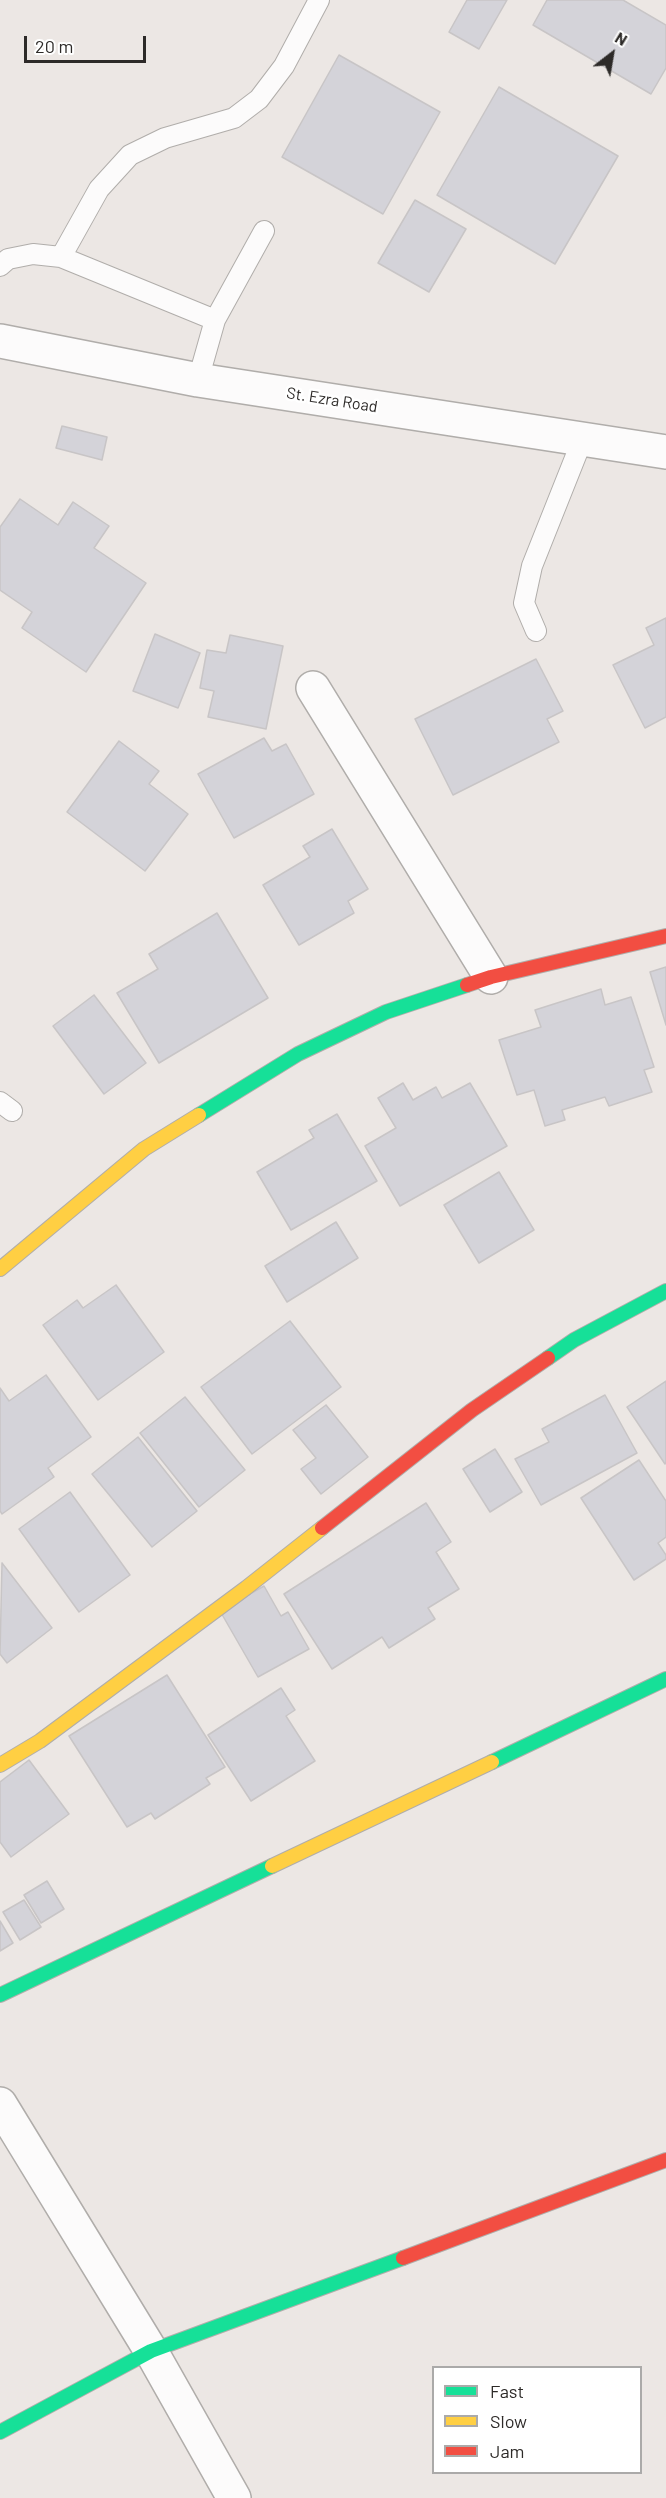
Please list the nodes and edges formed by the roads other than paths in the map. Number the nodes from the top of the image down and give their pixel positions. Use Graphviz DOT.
graph roads {
  1 [pos="319,0"];
  2 [pos="264,231"];
  3 [pos="61,257"];
  4 [pos="0,266"];
  5 [pos="215,320"];
  6 [pos="0,342"];
  7 [pos="198,380"];
  8 [pos="583,438"];
  9 [pos="666,452"];
  10 [pos="536,631"];
  11 [pos="313,688"];
  12 [pos="666,936"];
  13 [pos="491,977"];
  14 [pos="0,1269"];
  15 [pos="666,1291"];
  16 [pos="666,1679"];
  17 [pos="0,1766"];
  18 [pos="0,1995"];
  19 [pos="0,2104"];
  20 [pos="666,2160"];
  21 [pos="151,2351"];
  22 [pos="0,2432"];
  23 [pos="234,2498"];
  1 -- 3 [label="lane"];
  2 -- 5 [label="lane"];
  3 -- 4 [label="lane"];
  3 -- 5 [label="lane"];
  5 -- 7 [label="lane"];
  6 -- 7 [label="street, St. Ezra Road"];
  7 -- 8 [label="street, St. Ezra Road"];
  8 -- 9 [label="street, St. Ezra Road"];
  8 -- 10 [label="lane"];
  11 -- 13 [label="street"];
  12 -- 13 [label="street"];
  13 -- 14 [label="street"];
  15 -- 17 [label="street"];
  16 -- 18 [label="street"];
  19 -- 21 [label="street"];
  20 -- 21 [label="street"];
  21 -- 22 [label="street"];
  21 -- 23 [label="street"];
}
